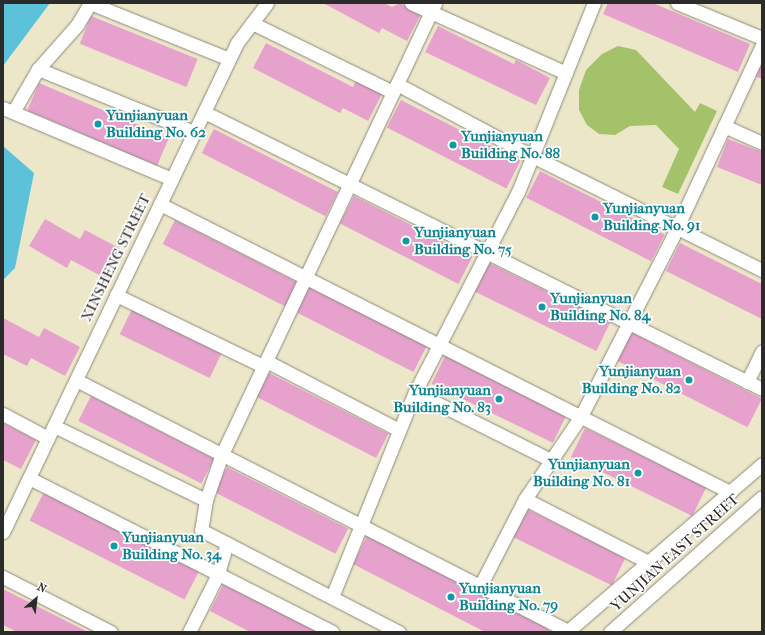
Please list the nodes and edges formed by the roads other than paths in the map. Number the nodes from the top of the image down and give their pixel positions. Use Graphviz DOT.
graph roads {
  1 [pos="90,3"];
  2 [pos="267,3"];
  3 [pos="411,3"];
  4 [pos="594,3"];
  5 [pos="676,3"];
  6 [pos="433,8"];
  7 [pos="252,23"];
  8 [pos="762,38"];
  9 [pos="762,45"];
  10 [pos="229,59"];
  11 [pos="38,69"];
  12 [pos="566,72"];
  13 [pos="395,88"];
  14 [pos="8,110"];
  15 [pos="204,112"];
  16 [pos="724,126"];
  17 [pos="194,132"];
  18 [pos="762,143"];
  19 [pos="532,156"];
  20 [pos="172,179"];
  21 [pos="350,184"];
  22 [pos="160,204"];
  23 [pos="677,229"];
  24 [pos="487,252"];
  25 [pos="762,270"];
  26 [pos="306,277"];
  27 [pos="116,295"];
  28 [pos="627,322"];
  29 [pos="439,344"];
  30 [pos="762,351"];
  31 [pos="265,363"];
  32 [pos="76,380"];
  33 [pos="747,382"];
  34 [pos="762,389"];
  35 [pos="415,392"];
  36 [pos="3,414"];
  37 [pos="581,416"];
  38 [pos="54,426"];
  39 [pos="399,430"];
  40 [pos="48,438"];
  41 [pos="222,454"];
  42 [pos="762,456"];
  43 [pos="553,461"];
  44 [pos="762,464"];
  45 [pos="29,478"];
  46 [pos="727,490"];
  47 [pos="762,497"];
  48 [pos="525,499"];
  49 [pos="206,500"];
  50 [pos="361,525"];
  51 [pos="3,532"];
  52 [pos="227,543"];
  53 [pos="648,562"];
  54 [pos="218,574"];
  55 [pos="3,577"];
  56 [pos="480,586"];
  57 [pos="332,597"];
  58 [pos="111,632"];
  59 [pos="189,632"];
  60 [pos="332,632"];
  61 [pos="399,632"];
  62 [pos="610,632"];
  1 -- 10 [label="street"];
  1 -- 11 [label="street"];
  2 -- 7 [label="street, XINSHENG STREET"];
  3 -- 6 [label="street"];
  4 -- 12 [label="street"];
  5 -- 8 [label="street"];
  6 -- 12 [label="street"];
  6 -- 13 [label="street"];
  7 -- 10 [label="street, XINSHENG STREET"];
  7 -- 13 [label="street"];
  9 -- 16 [label="street"];
  10 -- 15 [label="street, XINSHENG STREET"];
  11 -- 14 [label="street"];
  11 -- 17 [label="street"];
  12 -- 19 [label="street"];
  13 -- 19 [label="street"];
  13 -- 21 [label="street"];
  14 -- 20 [label="street"];
  15 -- 17 [label="street, XINSHENG STREET"];
  15 -- 21 [label="street"];
  16 -- 18 [label="street"];
  16 -- 23 [label="street"];
  17 -- 20 [label="street, XINSHENG STREET"];
  19 -- 23 [label="street"];
  19 -- 24 [label="street"];
  20 -- 22 [label="street, XINSHENG STREET"];
  21 -- 24 [label="street"];
  21 -- 26 [label="street"];
  22 -- 26 [label="street"];
  22 -- 27 [label="street, XINSHENG STREET"];
  23 -- 25 [label="street"];
  23 -- 28 [label="street"];
  24 -- 28 [label="street"];
  24 -- 29 [label="street"];
  26 -- 29 [label="street"];
  26 -- 31 [label="street"];
  27 -- 31 [label="street"];
  27 -- 32 [label="street, XINSHENG STREET"];
  28 -- 33 [label="street"];
  28 -- 37 [label="street"];
  29 -- 35 [label="street"];
  29 -- 37 [label="street"];
  30 -- 33 [label="street"];
  31 -- 39 [label="street"];
  31 -- 41 [label="street"];
  32 -- 38 [label="street, XINSHENG STREET"];
  32 -- 41 [label="street"];
  33 -- 34 [label="street"];
  35 -- 39 [label="street"];
  35 -- 43 [label="street"];
  36 -- 40 [label="street"];
  37 -- 43 [label="street"];
  37 -- 46 [label="street"];
  38 -- 40 [label="street, XINSHENG STREET"];
  38 -- 49 [label="street"];
  39 -- 50 [label="street"];
  40 -- 45 [label="street, XINSHENG STREET"];
  41 -- 49 [label="street"];
  41 -- 50 [label="street"];
  42 -- 46 [label="street"];
  43 -- 48 [label="street"];
  44 -- 46 [label="street"];
  45 -- 51 [label="street, XINSHENG STREET"];
  45 -- 54 [label="street"];
  46 -- 53 [label="street"];
  47 -- 62 [label="street, YUNJIAN EAST STREET"];
  48 -- 53 [label="street"];
  48 -- 56 [label="street"];
  49 -- 52 [label="street"];
  50 -- 56 [label="street"];
  50 -- 57 [label="street"];
  52 -- 54 [label="street"];
  52 -- 57 [label="street"];
  53 -- 56 [label="street"];
  54 -- 59 [label="street"];
  54 -- 60 [label="street"];
  55 -- 58 [label="street"];
  57 -- 61 [label="street"];
}
